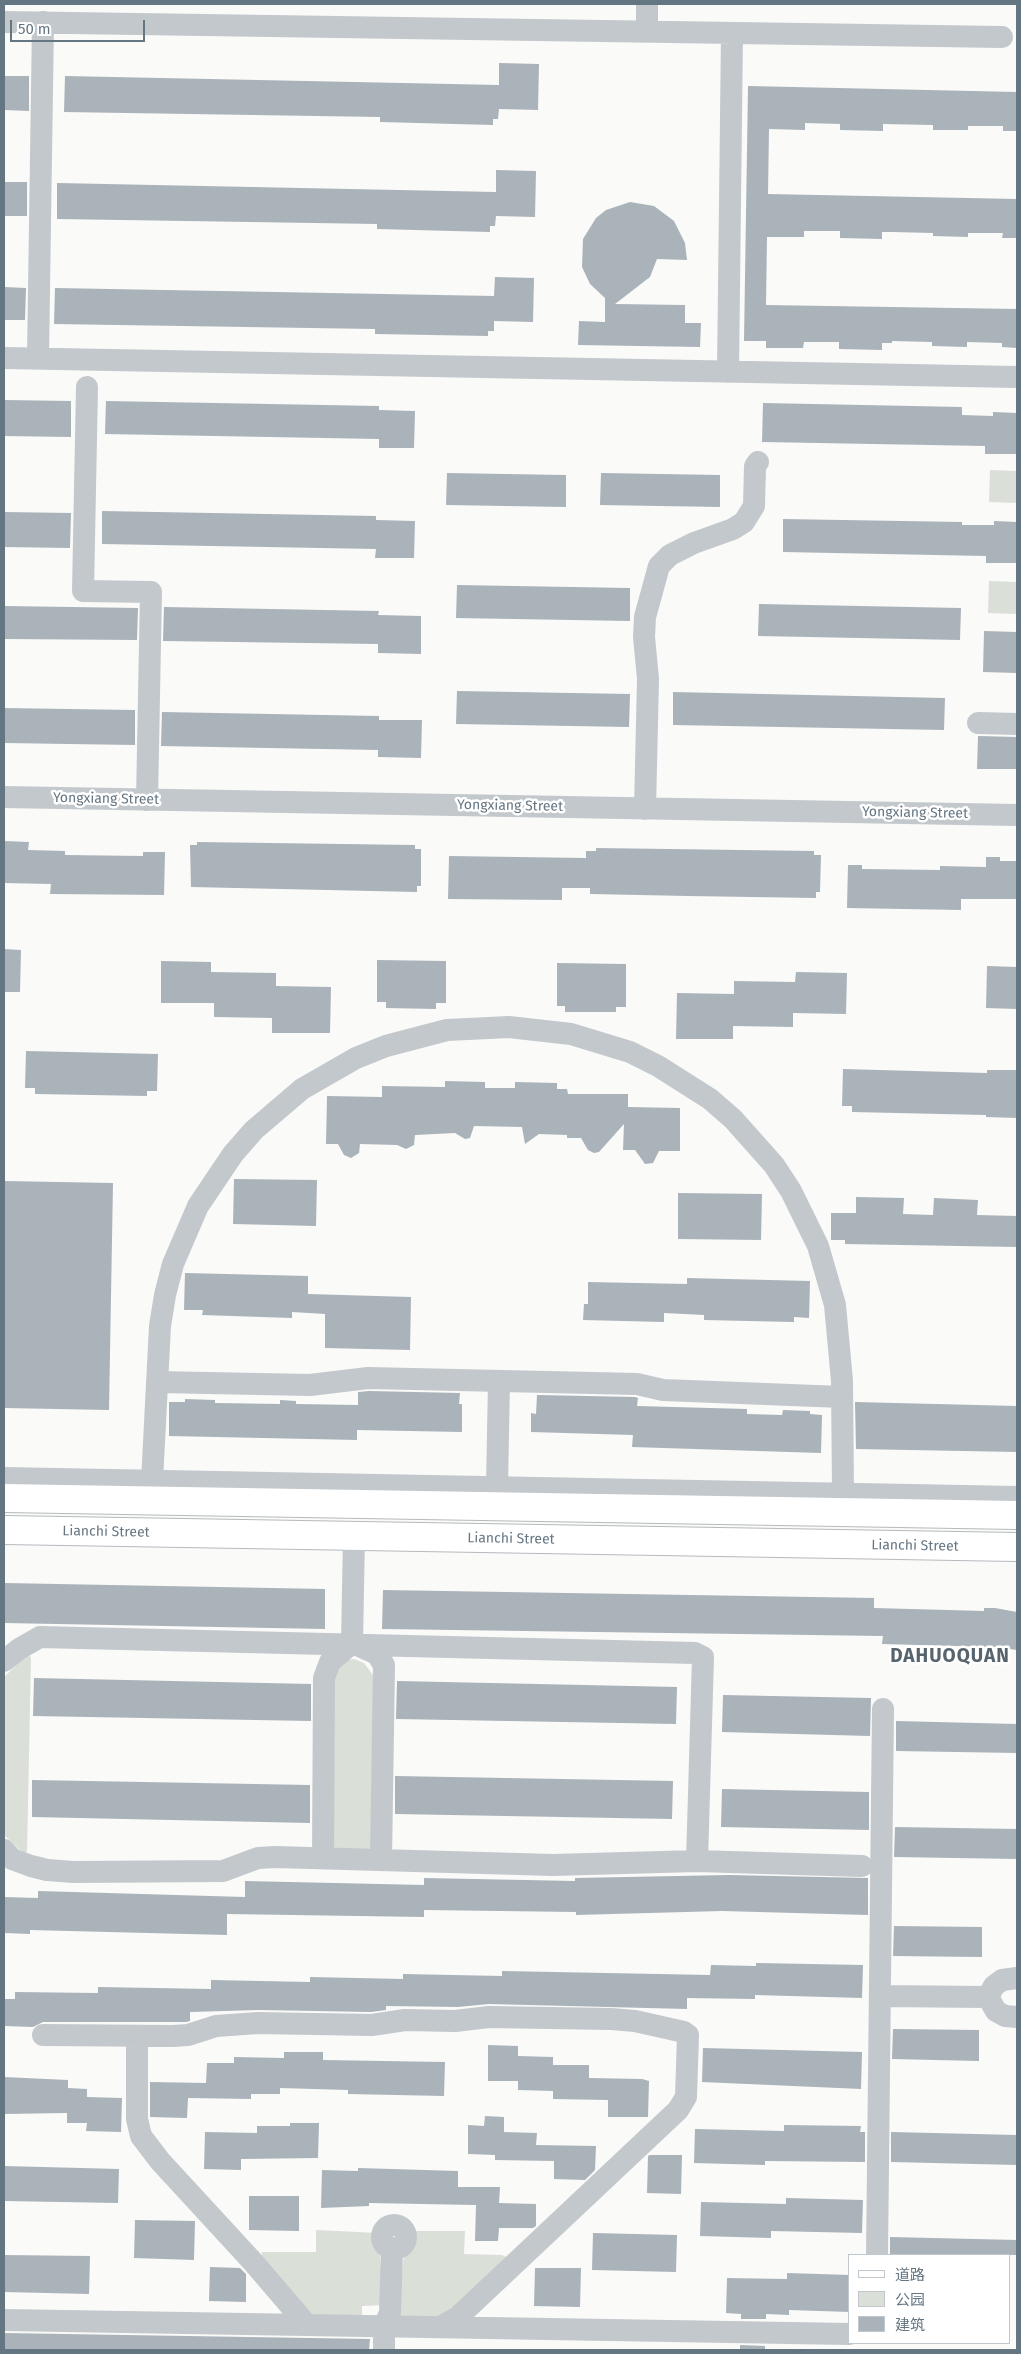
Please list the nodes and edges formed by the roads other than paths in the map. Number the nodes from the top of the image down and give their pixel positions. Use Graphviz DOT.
graph roads {
  1 [pos="647,4"];
  2 [pos="4,22"];
  3 [pos="43,22"];
  4 [pos="646,31"];
  5 [pos="732,33"];
  6 [pos="1002,37"];
  7 [pos="4,358"];
  8 [pos="38,358"];
  9 [pos="728,372"];
  10 [pos="1017,377"];
  11 [pos="87,387"];
  12 [pos="758,462"];
  13 [pos="978,723"];
  14 [pos="1017,724"];
  15 [pos="4,798"];
  16 [pos="147,800"];
  17 [pos="645,809"];
  18 [pos="1017,815"];
  19 [pos="499,1381"];
  20 [pos="157,1382"];
  21 [pos="842,1397"];
  22 [pos="4,1478"];
  23 [pos="152,1481"];
  24 [pos="497,1487"];
  25 [pos="843,1494"];
  26 [pos="1017,1497"];
  27 [pos="4,1498"];
  28 [pos="1017,1515"];
  29 [pos="4,1530"];
  30 [pos="354,1536"];
  31 [pos="1017,1548"];
  32 [pos="352,1643"];
  33 [pos="4,1661"];
  34 [pos="883,1709"];
  35 [pos="4,1850"];
  36 [pos="323,1858"];
  37 [pos="381,1860"];
  38 [pos="697,1861"];
  39 [pos="862,1866"];
  40 [pos="1017,1978"];
  41 [pos="880,1996"];
  42 [pos="988,1997"];
  43 [pos="1017,2017"];
  44 [pos="43,2036"];
  45 [pos="137,2036"];
  46 [pos="392,2248"];
  47 [pos="877,2254"];
  48 [pos="4,2320"];
  49 [pos="307,2325"];
  50 [pos="384,2326"];
  51 [pos="440,2327"];
  52 [pos="848,2334"];
  53 [pos="384,2350"];
  1 -- 4 [label="street"];
  2 -- 3 [label="street"];
  3 -- 4 [label="street"];
  3 -- 8 [label="street"];
  4 -- 5 [label="street"];
  5 -- 6 [label="street"];
  5 -- 9 [label="street"];
  7 -- 8 [label="street"];
  8 -- 9 [label="street"];
  9 -- 10 [label="street"];
  11 -- 16 [label="street"];
  12 -- 17 [label="street"];
  13 -- 14 [label="street"];
  15 -- 16 [label="street, Yongxiang Street"];
  16 -- 17 [label="street, Yongxiang Street"];
  17 -- 18 [label="street, Yongxiang Street"];
  19 -- 20 [label="street"];
  19 -- 21 [label="street"];
  19 -- 24 [label="street"];
  20 -- 21 [label="street"];
  20 -- 23 [label="street"];
  21 -- 25 [label="street"];
  22 -- 23 [label="street"];
  23 -- 24 [label="street"];
  24 -- 25 [label="street"];
  25 -- 26 [label="street"];
  27 -- 28 [label="main road"];
  29 -- 30 [label="main road, Lianchi Street"];
  30 -- 31 [label="main road, Lianchi Street"];
  30 -- 32 [label="street"];
  32 -- 33 [label="street"];
  32 -- 36 [label="street"];
  32 -- 37 [label="street"];
  32 -- 38 [label="street"];
  34 -- 41 [label="street"];
  35 -- 36 [label="street"];
  36 -- 37 [label="street"];
  37 -- 38 [label="street"];
  38 -- 39 [label="street"];
  40 -- 42 [label="street"];
  41 -- 42 [label="street"];
  41 -- 47 [label="street"];
  42 -- 43 [label="street"];
  44 -- 45 [label="street"];
  45 -- 49 [label="street"];
  45 -- 51 [label="street"];
  46 -- 50 [label="street"];
  48 -- 49 [label="street"];
  49 -- 50 [label="street"];
  50 -- 51 [label="street"];
  50 -- 53 [label="street"];
  51 -- 52 [label="street"];
}
